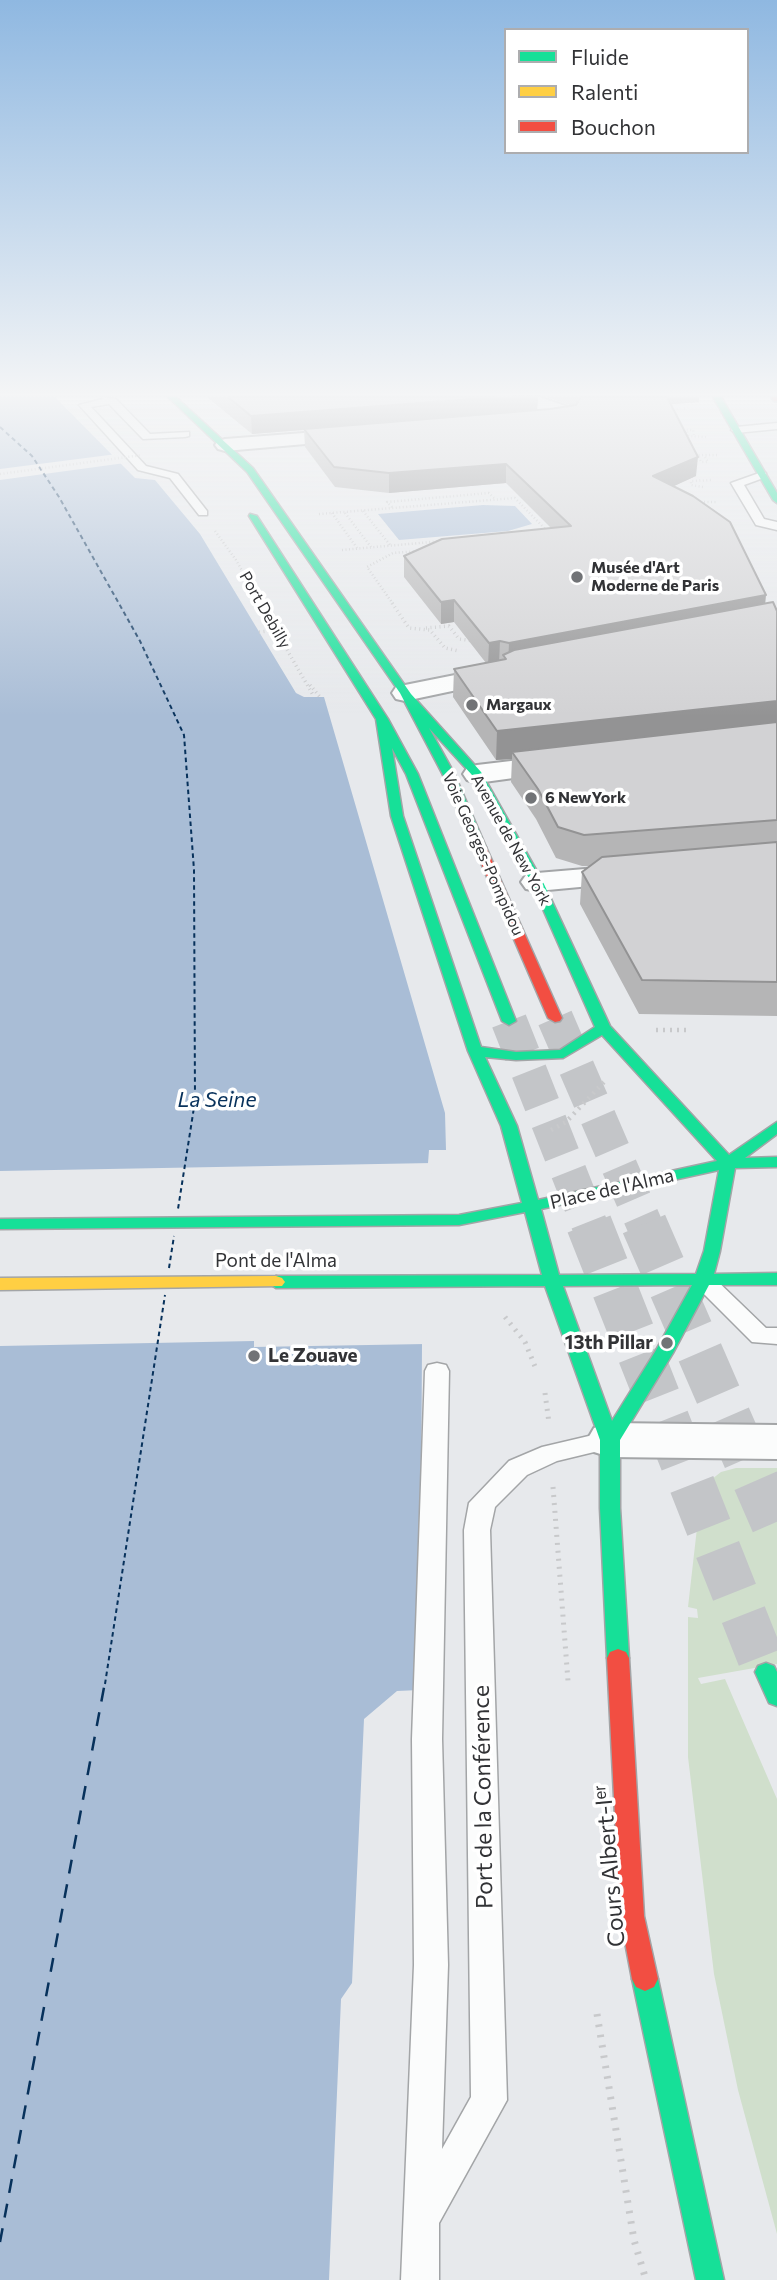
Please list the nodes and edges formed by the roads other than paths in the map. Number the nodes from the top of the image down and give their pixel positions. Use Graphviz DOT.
graph roads {
  1 [pos="195,503"];
  2 [pos="273,503"];
  3 [pos="747,503"];
  4 [pos="247,507"];
  5 [pos="203,513"];
  6 [pos="777,526"];
  7 [pos="507,673"];
  8 [pos="405,693"];
  9 [pos="382,719"];
  10 [pos="583,762"];
  11 [pos="478,774"];
  12 [pos="656,872"];
  13 [pos="537,882"];
  14 [pos="555,1018"];
  15 [pos="509,1021"];
  16 [pos="603,1028"];
  17 [pos="475,1051"];
  18 [pos="777,1127"];
  19 [pos="777,1162"];
  20 [pos="728,1163"];
  21 [pos="530,1207"];
  22 [pos="0,1224"];
  23 [pos="777,1279"];
  24 [pos="552,1280"];
  25 [pos="704,1280"];
  26 [pos="0,1284"];
  27 [pos="777,1336"];
  28 [pos="437,1371"];
  29 [pos="610,1440"];
  30 [pos="777,1442"];
  31 [pos="766,1672"];
  32 [pos="777,1697"];
  33 [pos="421,2220"];
  34 [pos="420,2280"];
  35 [pos="710,2280"];
  1 -- 5 [label="lane"];
  2 -- 8 [label="main road, Avenue de New York"];
  3 -- 6 [label="lane"];
  4 -- 9 [label="main road"];
  7 -- 8 [label="street"];
  8 -- 11 [label="main road, Avenue de New York"];
  8 -- 14 [label="main road, Voie Georges-Pompidou"];
  9 -- 15 [label="main road, Voie Georges-Pompidou"];
  9 -- 17 [label="main road"];
  10 -- 11 [label="street"];
  11 -- 13 [label="main road, Avenue de New York"];
  12 -- 13 [label="street"];
  13 -- 16 [label="main road, Avenue de New York"];
  16 -- 17 [label="main road"];
  16 -- 20 [label="main road, Avenue de New York"];
  17 -- 21 [label="main road"];
  18 -- 20 [label="main road"];
  19 -- 20 [label="main road, Place de l'Alma"];
  20 -- 21 [label="main road, Place de l'Alma"];
  20 -- 25 [label="main road"];
  21 -- 22 [label="main road, Pont de l'Alma"];
  21 -- 24 [label="main road, Place de l'Alma"];
  23 -- 25 [label="main road"];
  24 -- 25 [label="main road"];
  24 -- 26 [label="main road, Pont de l'Alma"];
  24 -- 29 [label="main road, Place de l'Alma"];
  25 -- 27 [label="lane"];
  25 -- 29 [label="main road"];
  28 -- 33 [label="lane, Port de la Conférence"];
  29 -- 30 [label="street"];
  29 -- 33 [label="lane, Port de la Conférence"];
  29 -- 35 [label="main road, Cours Albert-Iᵉʳ"];
  31 -- 32 [label="main road"];
  33 -- 34 [label="lane, Port de la Conférence"];
}
